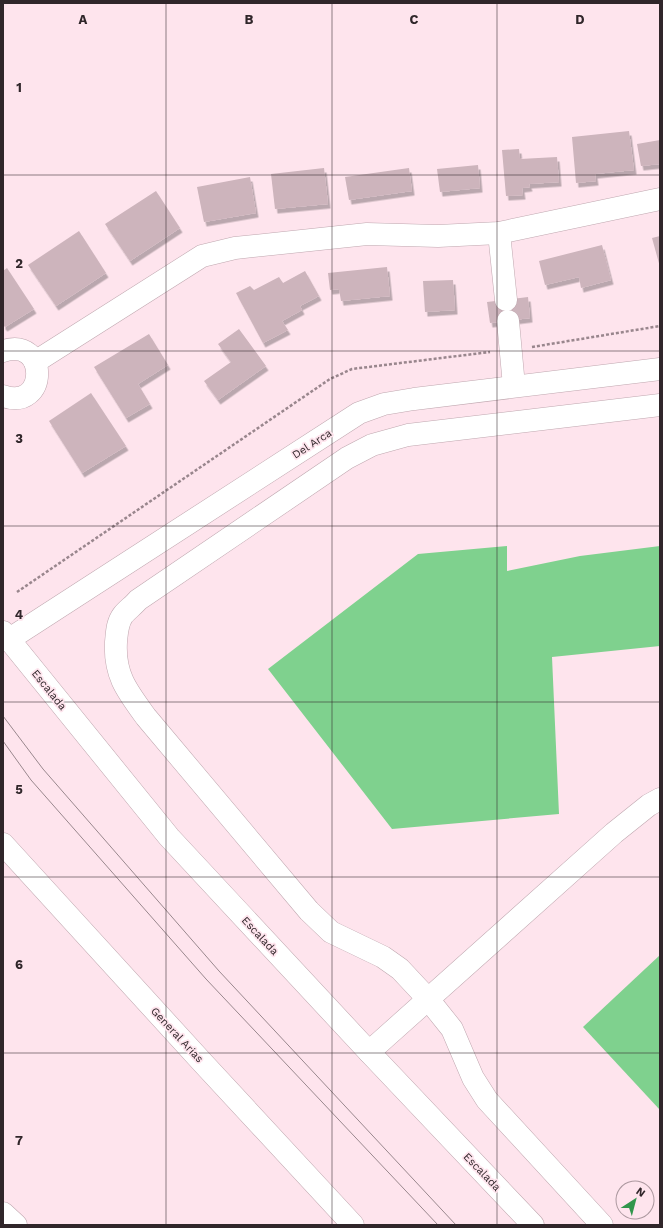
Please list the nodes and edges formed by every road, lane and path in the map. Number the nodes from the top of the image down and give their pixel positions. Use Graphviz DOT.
graph roads {
  1 [pos="660,200"];
  2 [pos="498,233"];
  3 [pos="506,300"];
  4 [pos="508,321"];
  5 [pos="3,351"];
  6 [pos="36,362"];
  7 [pos="660,369"];
  8 [pos="514,386"];
  9 [pos="3,396"];
  10 [pos="660,405"];
  11 [pos="6,636"];
  12 [pos="660,799"];
  13 [pos="3,844"];
  14 [pos="428,999"];
  15 [pos="369,1052"];
  16 [pos="3,1213"];
  17 [pos="16,1225"];
  18 [pos="353,1225"];
  19 [pos="533,1225"];
  20 [pos="602,1225"];
  1 -- 2 [label="street"];
  2 -- 3 [label="street"];
  2 -- 6 [label="street"];
  4 -- 8 [label="street"];
  5 -- 6 [label="street"];
  6 -- 9 [label="street"];
  7 -- 8 [label="street, Del Arca"];
  8 -- 11 [label="street, Del Arca"];
  10 -- 14 [label="street"];
  11 -- 15 [label="street, Escalada"];
  12 -- 14 [label="street"];
  13 -- 18 [label="street, General Arias"];
  14 -- 15 [label="street"];
  14 -- 20 [label="street"];
  15 -- 19 [label="street, Escalada"];
  16 -- 17 [label="street"];
}
